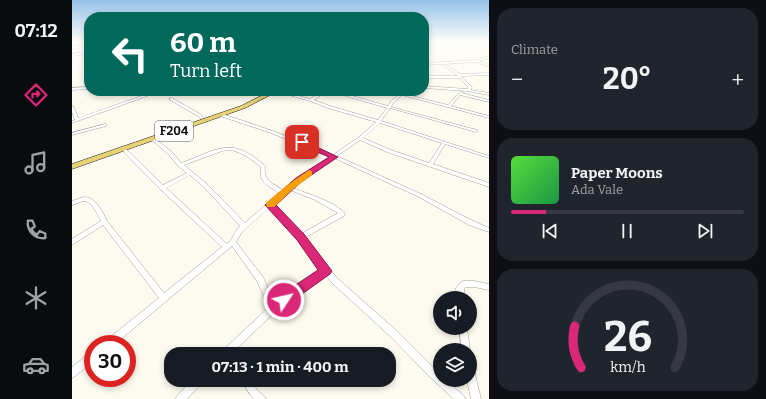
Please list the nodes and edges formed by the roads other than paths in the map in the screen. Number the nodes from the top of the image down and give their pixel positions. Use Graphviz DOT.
graph roads {
  1 [pos="478,61"];
  2 [pos="429,64"];
  3 [pos="443,64"];
  4 [pos="489,66"];
  5 [pos="488,75"];
  6 [pos="459,76"];
  7 [pos="429,77"];
  8 [pos="84,88"];
  9 [pos="429,88"];
  10 [pos="73,89"];
  11 [pos="467,90"];
  12 [pos="459,92"];
  13 [pos="72,94"];
  14 [pos="489,94"];
  15 [pos="142,96"];
  16 [pos="257,96"];
  17 [pos="266,96"];
  18 [pos="295,96"];
  19 [pos="317,96"];
  20 [pos="349,96"];
  21 [pos="400,96"];
  22 [pos="413,96"];
  23 [pos="171,99"];
  24 [pos="311,100"];
  25 [pos="489,101"];
  26 [pos="72,107"];
  27 [pos="390,107"];
  28 [pos="448,107"];
  29 [pos="222,115"];
  30 [pos="489,117"];
  31 [pos="202,118"];
  32 [pos="77,120"];
  33 [pos="72,122"];
  34 [pos="378,122"];
  35 [pos="105,125"];
  36 [pos="476,131"];
  37 [pos="72,134"];
  38 [pos="152,138"];
  39 [pos="360,138"];
  40 [pos="444,143"];
  41 [pos="123,149"];
  42 [pos="334,157"];
  43 [pos="489,157"];
  44 [pos="72,163"];
  45 [pos="180,165"];
  46 [pos="430,165"];
  47 [pos="72,167"];
  48 [pos="190,173"];
  49 [pos="489,184"];
  50 [pos="162,188"];
  51 [pos="289,188"];
  52 [pos="283,193"];
  53 [pos="72,203"];
  54 [pos="270,205"];
  55 [pos="104,222"];
  56 [pos="244,226"];
  57 [pos="489,230"];
  58 [pos="300,237"];
  59 [pos="72,242"];
  60 [pos="233,242"];
  61 [pos="226,247"];
  62 [pos="326,271"];
  63 [pos="489,287"];
  64 [pos="460,291"];
  65 [pos="164,299"];
  66 [pos="273,308"];
  67 [pos="119,335"];
  68 [pos="232,347"];
  69 [pos="84,363"];
  70 [pos="72,373"];
  71 [pos="192,387"];
  72 [pos="250,387"];
  73 [pos="473,387"];
  74 [pos="180,399"];
  75 [pos="260,399"];
  76 [pos="462,399"];
  77 [pos="476,399"];
  1 -- 3 [label="street"];
  1 -- 4 [label="street"];
  2 -- 3 [label="street"];
  3 -- 6 [label="street"];
  5 -- 6 [label="street"];
  6 -- 7 [label="street"];
  6 -- 11 [label="street"];
  8 -- 10 [label="street"];
  9 -- 12 [label="street"];
  10 -- 13 [label="street"];
  11 -- 12 [label="street"];
  11 -- 14 [label="street"];
  12 -- 25 [label="street"];
  12 -- 28 [label="street"];
  15 -- 32 [label="street"];
  16 -- 31 [label="main road, F204"];
  17 -- 29 [label="main road, F204"];
  18 -- 24 [label="street"];
  19 -- 24 [label="street"];
  20 -- 27 [label="street"];
  21 -- 27 [label="street"];
  22 -- 28 [label="street"];
  23 -- 31 [label="street"];
  24 -- 34 [label="street"];
  26 -- 32 [label="street"];
  27 -- 34 [label="street"];
  27 -- 36 [label="street"];
  28 -- 30 [label="street"];
  29 -- 38 [label="main road, F204"];
  29 -- 42 [label="street"];
  31 -- 44 [label="main road, F204"];
  32 -- 33 [label="street"];
  34 -- 39 [label="street"];
  34 -- 40 [label="street"];
  35 -- 37 [label="street"];
  38 -- 41 [label="main road, F204"];
  38 -- 45 [label="street"];
  39 -- 42 [label="street"];
  39 -- 46 [label="street"];
  40 -- 43 [label="street"];
  40 -- 46 [label="street"];
  41 -- 47 [label="main road, F204"];
  41 -- 50 [label="street"];
  42 -- 51 [label="street"];
  42 -- 57 [label="street"];
  45 -- 48 [label="street"];
  45 -- 52 [label="street"];
  46 -- 49 [label="street"];
  48 -- 50 [label="street"];
  48 -- 56 [label="street"];
  50 -- 61 [label="street"];
  51 -- 52 [label="street"];
  51 -- 58 [label="street"];
  52 -- 54 [label="street"];
  53 -- 55 [label="street"];
  54 -- 56 [label="street"];
  54 -- 58 [label="street"];
  55 -- 59 [label="street"];
  55 -- 65 [label="street"];
  56 -- 60 [label="street"];
  58 -- 62 [label="street"];
  60 -- 61 [label="street"];
  60 -- 66 [label="street"];
  61 -- 65 [label="street"];
  62 -- 66 [label="street"];
  62 -- 76 [label="street"];
  63 -- 64 [label="street"];
  65 -- 67 [label="street"];
  66 -- 68 [label="street"];
  69 -- 70 [label="street"];
  71 -- 74 [label="street"];
  72 -- 75 [label="street"];
  73 -- 77 [label="street"];
}
